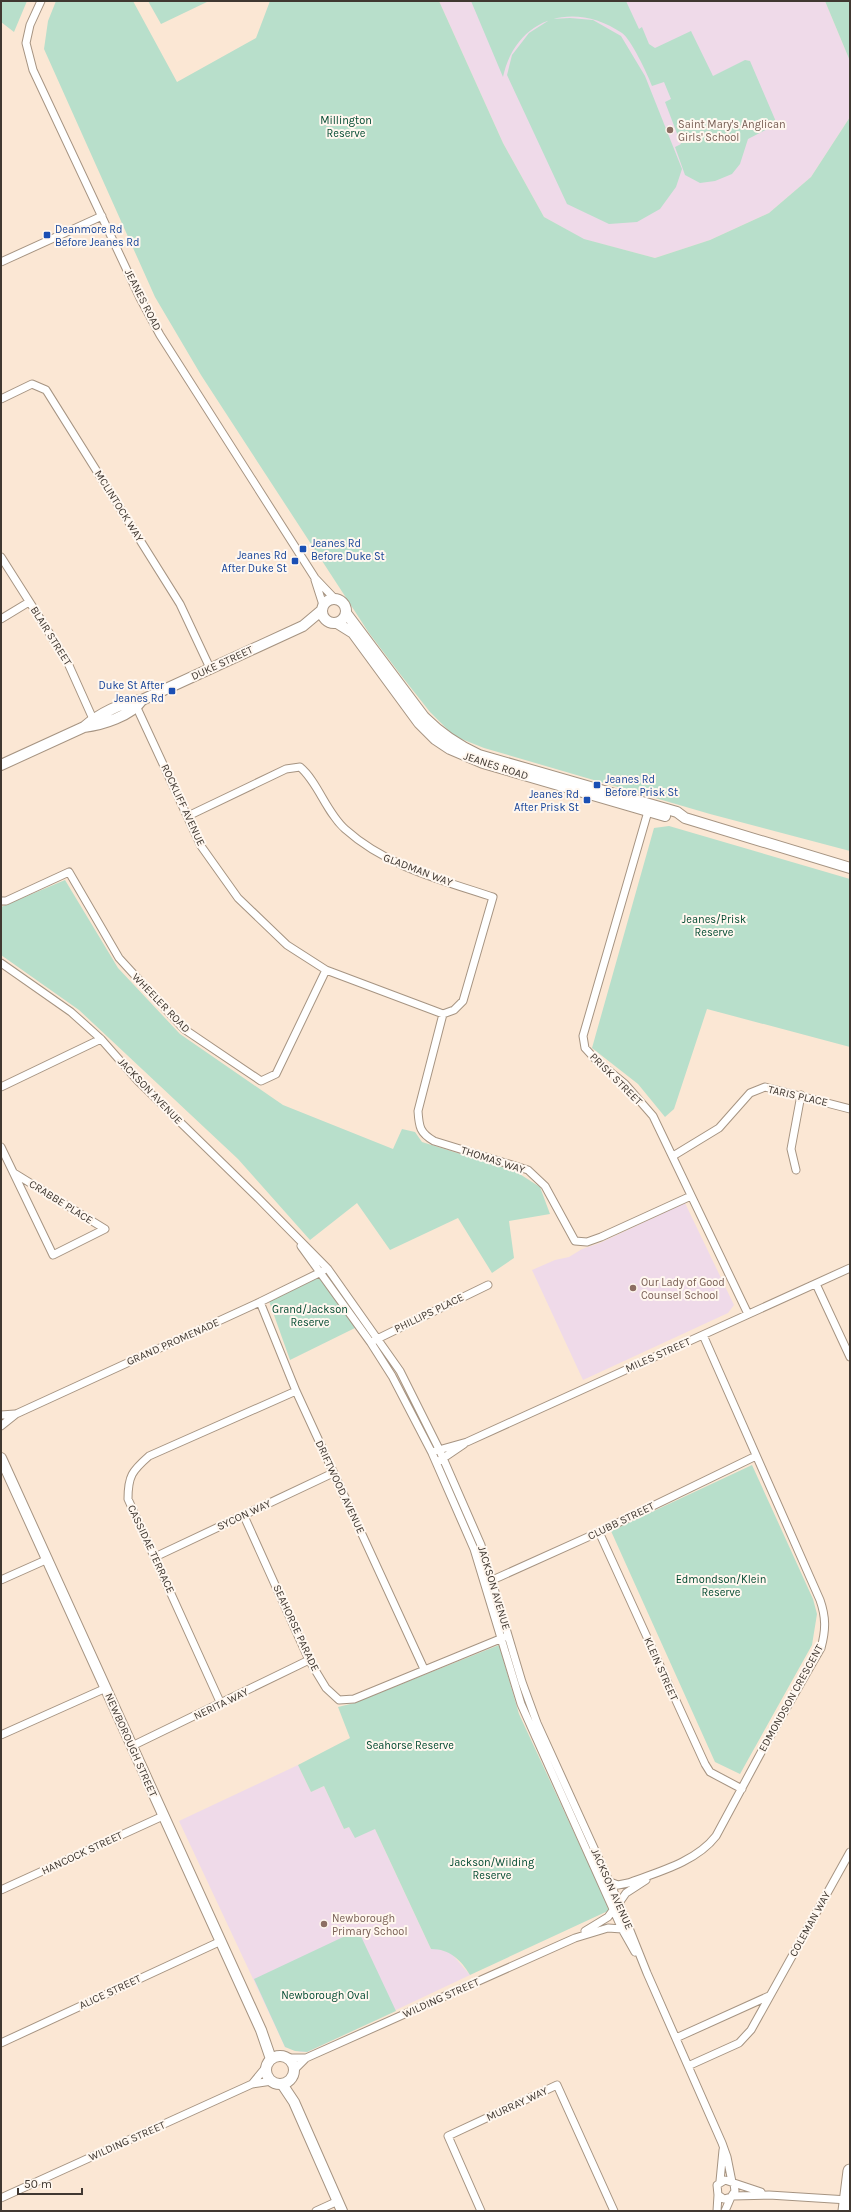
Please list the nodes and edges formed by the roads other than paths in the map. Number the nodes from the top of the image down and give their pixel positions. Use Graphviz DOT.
graph roads {
  1 [pos="41,1"];
  2 [pos="102,216"];
  3 [pos="1,262"];
  4 [pos="1,399"];
  5 [pos="1,557"];
  6 [pos="315,578"];
  7 [pos="334,598"];
  8 [pos="29,602"];
  9 [pos="322,607"];
  10 [pos="346,613"];
  11 [pos="1,619"];
  12 [pos="332,622"];
  13 [pos="303,626"];
  14 [pos="210,668"];
  15 [pos="139,704"];
  16 [pos="93,719"];
  17 [pos="84,727"];
  18 [pos="1,765"];
  19 [pos="649,808"];
  20 [pos="188,816"];
  21 [pos="837,862"];
  22 [pos="850,865"];
  23 [pos="850,868"];
  24 [pos="1,901"];
  25 [pos="1,963"];
  26 [pos="326,970"];
  27 [pos="443,1014"];
  28 [pos="101,1039"];
  29 [pos="1,1087"];
  30 [pos="801,1095"];
  31 [pos="850,1109"];
  32 [pos="1,1147"];
  33 [pos="673,1156"];
  34 [pos="796,1170"];
  35 [pos="14,1173"];
  36 [pos="691,1196"];
  37 [pos="290,1231"];
  38 [pos="328,1268"];
  39 [pos="850,1268"];
  40 [pos="319,1273"];
  41 [pos="816,1284"];
  42 [pos="488,1285"];
  43 [pos="260,1302"];
  44 [pos="748,1314"];
  45 [pos="703,1335"];
  46 [pos="378,1338"];
  47 [pos="371,1343"];
  48 [pos="850,1357"];
  49 [pos="296,1391"];
  50 [pos="16,1414"];
  51 [pos="1,1415"];
  52 [pos="1,1426"];
  53 [pos="467,1442"];
  54 [pos="439,1449"];
  55 [pos="432,1453"];
  56 [pos="756,1456"];
  57 [pos="1,1458"];
  58 [pos="443,1459"];
  59 [pos="436,1462"];
  60 [pos="333,1473"];
  61 [pos="244,1516"];
  62 [pos="599,1532"];
  63 [pos="155,1557"];
  64 [pos="48,1559"];
  65 [pos="1,1580"];
  66 [pos="489,1582"];
  67 [pos="505,1636"];
  68 [pos="309,1660"];
  69 [pos="424,1669"];
  70 [pos="106,1688"];
  71 [pos="221,1704"];
  72 [pos="1,1735"];
  73 [pos="132,1746"];
  74 [pos="742,1789"];
  75 [pos="163,1816"];
  76 [pos="850,1852"];
  77 [pos="656,1873"];
  78 [pos="610,1882"];
  79 [pos="1,1890"];
  80 [pos="619,1903"];
  81 [pos="613,1910"];
  82 [pos="622,1929"];
  83 [pos="575,1938"];
  84 [pos="219,1942"];
  85 [pos="647,1973"];
  86 [pos="770,1996"];
  87 [pos="676,2038"];
  88 [pos="1,2043"];
  89 [pos="306,2058"];
  90 [pos="276,2060"];
  91 [pos="688,2066"];
  92 [pos="293,2074"];
  93 [pos="277,2083"];
  94 [pos="252,2084"];
  95 [pos="294,2102"];
  96 [pos="722,2143"];
  97 [pos="850,2171"];
  98 [pos="720,2181"];
  99 [pos="733,2183"];
  100 [pos="718,2195"];
  101 [pos="769,2195"];
  102 [pos="732,2197"];
  103 [pos="1,2198"];
  104 [pos="338,2201"];
  105 [pos="847,2204"];
  106 [pos="316,2211"];
  107 [pos="342,2211"];
  108 [pos="481,2211"];
  109 [pos="614,2211"];
  110 [pos="717,2211"];
  111 [pos="725,2211"];
  1 -- 2 [label="street, JEANES ROAD"];
  2 -- 3 [label="street"];
  2 -- 6 [label="street, JEANES ROAD"];
  4 -- 14 [label="street, MCLINTOCK WAY"];
  5 -- 8 [label="street, BLAIR STREET"];
  6 -- 7 [label="street, JEANES ROAD"];
  6 -- 9 [label="street, JEANES ROAD"];
  7 -- 9 [label="main road"];
  7 -- 10 [label="main road, JEANES ROAD"];
  8 -- 11 [label="street"];
  8 -- 16 [label="street, BLAIR STREET"];
  9 -- 12 [label="main road, JEANES ROAD"];
  9 -- 13 [label="main road, DUKE STREET"];
  10 -- 12 [label="main road"];
  10 -- 19 [label="main road, JEANES ROAD"];
  12 -- 13 [label="main road, DUKE STREET"];
  12 -- 19 [label="main road, JEANES ROAD"];
  13 -- 14 [label="main road, DUKE STREET"];
  14 -- 15 [label="main road, DUKE STREET"];
  15 -- 16 [label="main road, DUKE STREET"];
  15 -- 17 [label="main road, DUKE STREET"];
  15 -- 20 [label="street, ROCKLIFF AVENUE"];
  16 -- 17 [label="main road, DUKE STREET"];
  17 -- 18 [label="main road, DUKE STREET"];
  19 -- 21 [label="main road, JEANES ROAD"];
  19 -- 33 [label="street, PRISK STREET"];
  20 -- 26 [label="street, ROCKLIFF AVENUE"];
  20 -- 27 [label="street, GLADMAN WAY"];
  21 -- 22 [label="main road, JEANES ROAD"];
  21 -- 23 [label="main road, JEANES ROAD"];
  24 -- 26 [label="street, WHEELER ROAD"];
  25 -- 28 [label="street, JACKSON AVENUE"];
  26 -- 27 [label="street, ROCKLIFF AVENUE"];
  27 -- 36 [label="street, THOMAS WAY"];
  28 -- 29 [label="street"];
  28 -- 37 [label="street, JACKSON AVENUE"];
  30 -- 31 [label="street, TARIS PLACE"];
  30 -- 33 [label="street, TARIS PLACE"];
  30 -- 34 [label="street"];
  32 -- 35 [label="street, CRABBE PLACE"];
  33 -- 36 [label="street, PRISK STREET"];
  35 -- 35 [label="street, CRABBE PLACE"];
  36 -- 44 [label="street, PRISK STREET"];
  37 -- 38 [label="street, JACKSON AVENUE"];
  37 -- 40 [label="street, JACKSON AVENUE"];
  38 -- 40 [label="street, GRAND PROMENADE"];
  38 -- 46 [label="street, JACKSON AVENUE"];
  39 -- 41 [label="street, MILES STREET"];
  40 -- 43 [label="street, GRAND PROMENADE"];
  40 -- 47 [label="street, JACKSON AVENUE"];
  41 -- 44 [label="street, MILES STREET"];
  41 -- 48 [label="street"];
  42 -- 46 [label="street, PHILLIPS PLACE"];
  43 -- 49 [label="street, DRIFTWOOD AVENUE"];
  43 -- 50 [label="street, GRAND PROMENADE"];
  44 -- 45 [label="street, MILES STREET"];
  45 -- 53 [label="street, MILES STREET"];
  45 -- 56 [label="street, EDMONDSON CRESCENT"];
  46 -- 47 [label="street, PHILLIPS PLACE"];
  46 -- 54 [label="street, JACKSON AVENUE"];
  47 -- 55 [label="street, JACKSON AVENUE"];
  49 -- 60 [label="street, DRIFTWOOD AVENUE"];
  49 -- 63 [label="street, CASSIDAE TERRACE"];
  50 -- 51 [label="street, GRAND PROMENADE"];
  50 -- 52 [label="street, GRAND PROMENADE"];
  53 -- 54 [label="street, MILES STREET"];
  53 -- 58 [label="street, MILES STREET"];
  54 -- 55 [label="street, MILES STREET"];
  54 -- 58 [label="street, JACKSON AVENUE"];
  55 -- 59 [label="street, JACKSON AVENUE"];
  56 -- 62 [label="street, CLUBB STREET"];
  56 -- 74 [label="street, EDMONDSON CRESCENT"];
  57 -- 64 [label="main road, NEWBOROUGH STREET"];
  58 -- 59 [label="street, MILES STREET"];
  58 -- 66 [label="street, JACKSON AVENUE"];
  59 -- 66 [label="street, JACKSON AVENUE"];
  60 -- 61 [label="street, SYCON WAY"];
  60 -- 69 [label="street, DRIFTWOOD AVENUE"];
  61 -- 63 [label="street, SYCON WAY"];
  61 -- 68 [label="street, SEAHORSE PARADE"];
  62 -- 66 [label="street, CLUBB STREET"];
  62 -- 74 [label="street, KLEIN STREET"];
  63 -- 71 [label="street, CASSIDAE TERRACE"];
  64 -- 65 [label="street"];
  64 -- 70 [label="main road, NEWBOROUGH STREET"];
  66 -- 67 [label="street, JACKSON AVENUE"];
  67 -- 69 [label="street, SEAHORSE PARADE"];
  67 -- 78 [label="street, JACKSON AVENUE"];
  67 -- 81 [label="street, JACKSON AVENUE"];
  68 -- 69 [label="street, SEAHORSE PARADE"];
  68 -- 71 [label="street, NERITA WAY"];
  70 -- 72 [label="street"];
  70 -- 73 [label="main road, NEWBOROUGH STREET"];
  71 -- 73 [label="street, NERITA WAY"];
  73 -- 75 [label="main road, NEWBOROUGH STREET"];
  74 -- 77 [label="street, EDMONDSON CRESCENT"];
  75 -- 79 [label="street, HANCOCK STREET"];
  75 -- 84 [label="main road, NEWBOROUGH STREET"];
  76 -- 86 [label="street, COLEMAN WAY"];
  77 -- 78 [label="street, EDMONDSON CRESCENT"];
  77 -- 80 [label="street, EDMONDSON CRESCENT"];
  78 -- 80 [label="street, JACKSON AVENUE"];
  80 -- 85 [label="street, JACKSON AVENUE"];
  81 -- 82 [label="street, JACKSON AVENUE"];
  81 -- 83 [label="street, WILDING STREET"];
  82 -- 83 [label="street, WILDING STREET"];
  82 -- 85 [label="street, JACKSON AVENUE"];
  83 -- 89 [label="street, WILDING STREET"];
  84 -- 88 [label="street, ALICE STREET"];
  84 -- 90 [label="main road, NEWBOROUGH STREET"];
  85 -- 87 [label="street, JACKSON AVENUE"];
  86 -- 87 [label="street"];
  86 -- 91 [label="street, COLEMAN WAY"];
  87 -- 91 [label="street, JACKSON AVENUE"];
  89 -- 90 [label="street, WILDING STREET"];
  89 -- 92 [label="street, WILDING STREET"];
  90 -- 92 [label="main road, NEWBOROUGH STREET"];
  90 -- 93 [label="main road, NEWBOROUGH STREET"];
  90 -- 94 [label="street, WILDING STREET"];
  91 -- 96 [label="street, JACKSON AVENUE"];
  92 -- 93 [label="main road"];
  92 -- 95 [label="main road, NEWBOROUGH STREET"];
  93 -- 94 [label="street, WILDING STREET"];
  93 -- 95 [label="main road, NEWBOROUGH STREET"];
  94 -- 103 [label="street, WILDING STREET"];
  95 -- 104 [label="main road, NEWBOROUGH STREET"];
  96 -- 98 [label="street, JACKSON AVENUE"];
  96 -- 99 [label="street, JACKSON AVENUE"];
  97 -- 105 [label="highway"];
  98 -- 99 [label="street"];
  98 -- 100 [label="street"];
  99 -- 101 [label="street"];
  99 -- 102 [label="street"];
  100 -- 102 [label="street"];
  100 -- 110 [label="street"];
  101 -- 102 [label="street"];
  101 -- 105 [label="street"];
  102 -- 111 [label="street"];
  104 -- 106 [label="street"];
  104 -- 107 [label="main road, NEWBOROUGH STREET"];
  108 -- 109 [label="street, MURRAY WAY"];
}
